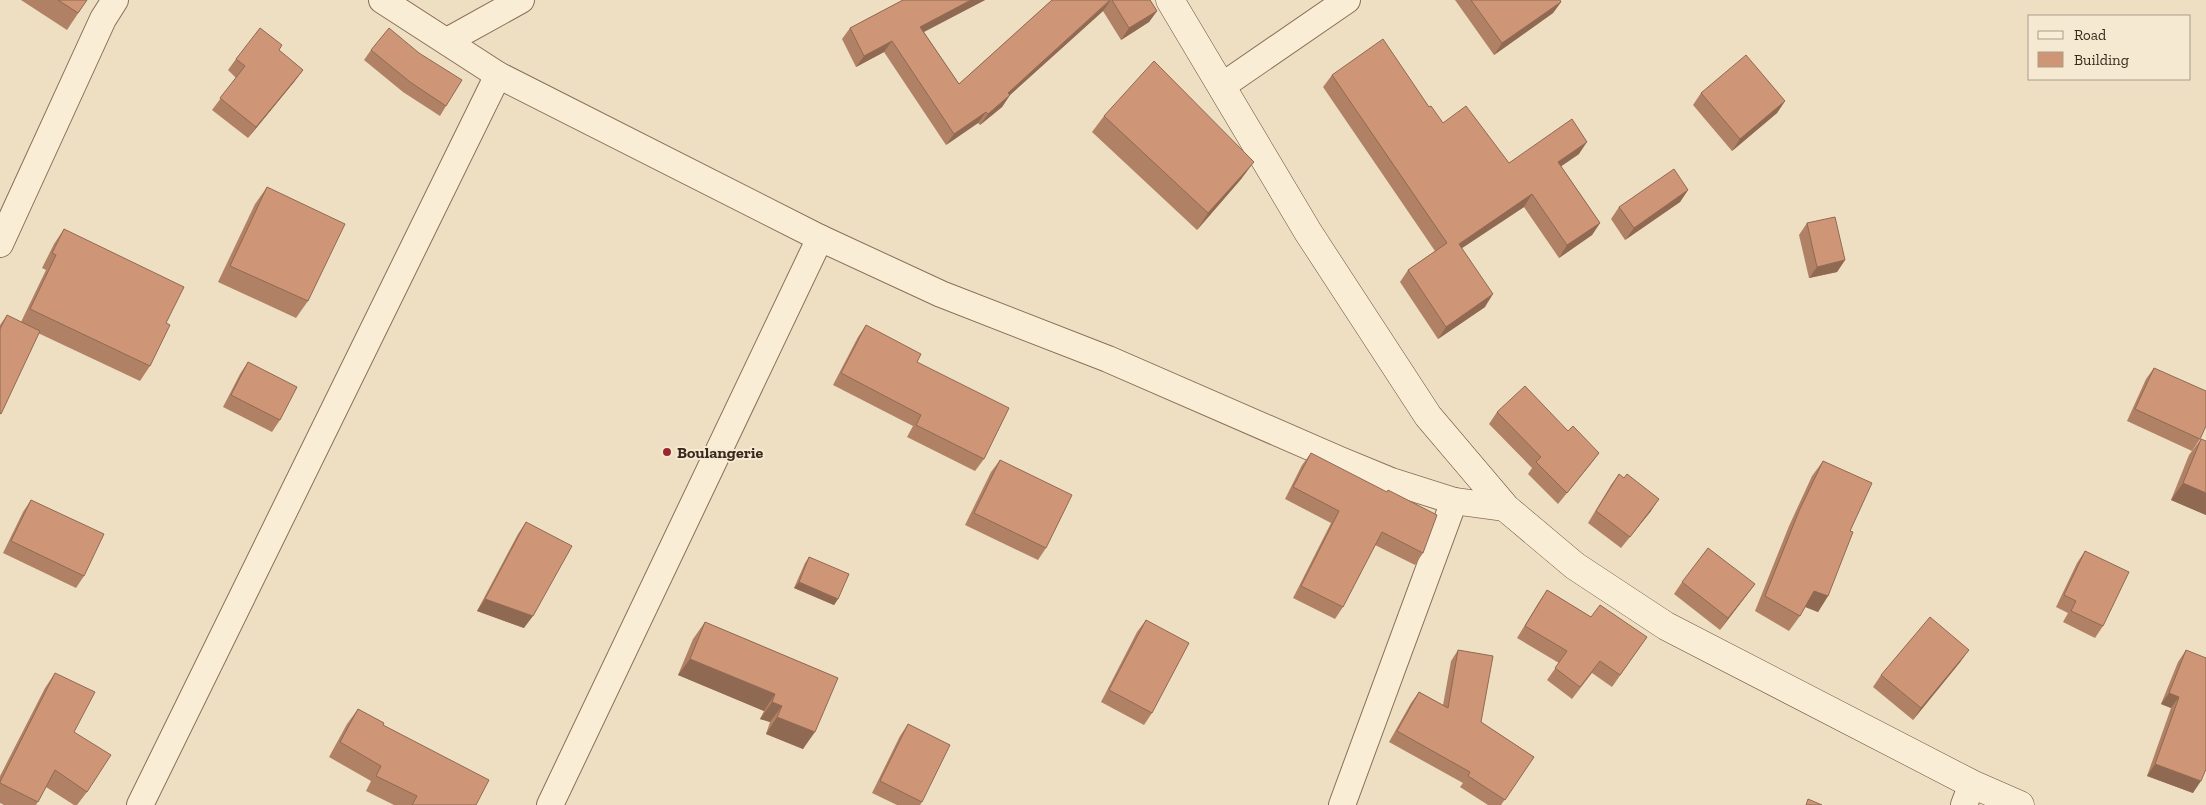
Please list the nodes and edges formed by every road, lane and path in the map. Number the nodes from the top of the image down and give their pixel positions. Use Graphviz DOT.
graph roads {
  1 [pos="115,0"];
  2 [pos="382,0"];
  3 [pos="520,0"];
  4 [pos="1170,0"];
  5 [pos="1347,0"];
  6 [pos="447,41"];
  7 [pos="498,75"];
  8 [pos="1222,86"];
  9 [pos="820,238"];
  10 [pos="0,244"];
  11 [pos="1454,500"];
  12 [pos="1506,508"];
  13 [pos="1968,794"];
  14 [pos="140,805"];
  15 [pos="550,805"];
  16 [pos="1342,805"];
  17 [pos="2020,805"];
  1 -- 10 [label="street"];
  2 -- 6 [label="street"];
  3 -- 6 [label="street"];
  4 -- 8 [label="street"];
  5 -- 8 [label="street"];
  6 -- 7 [label="street"];
  7 -- 9 [label="street"];
  7 -- 14 [label="street"];
  8 -- 12 [label="street"];
  9 -- 11 [label="street"];
  9 -- 15 [label="street"];
  11 -- 12 [label="street"];
  11 -- 16 [label="street"];
  12 -- 13 [label="street"];
  13 -- 17 [label="street"];
}
